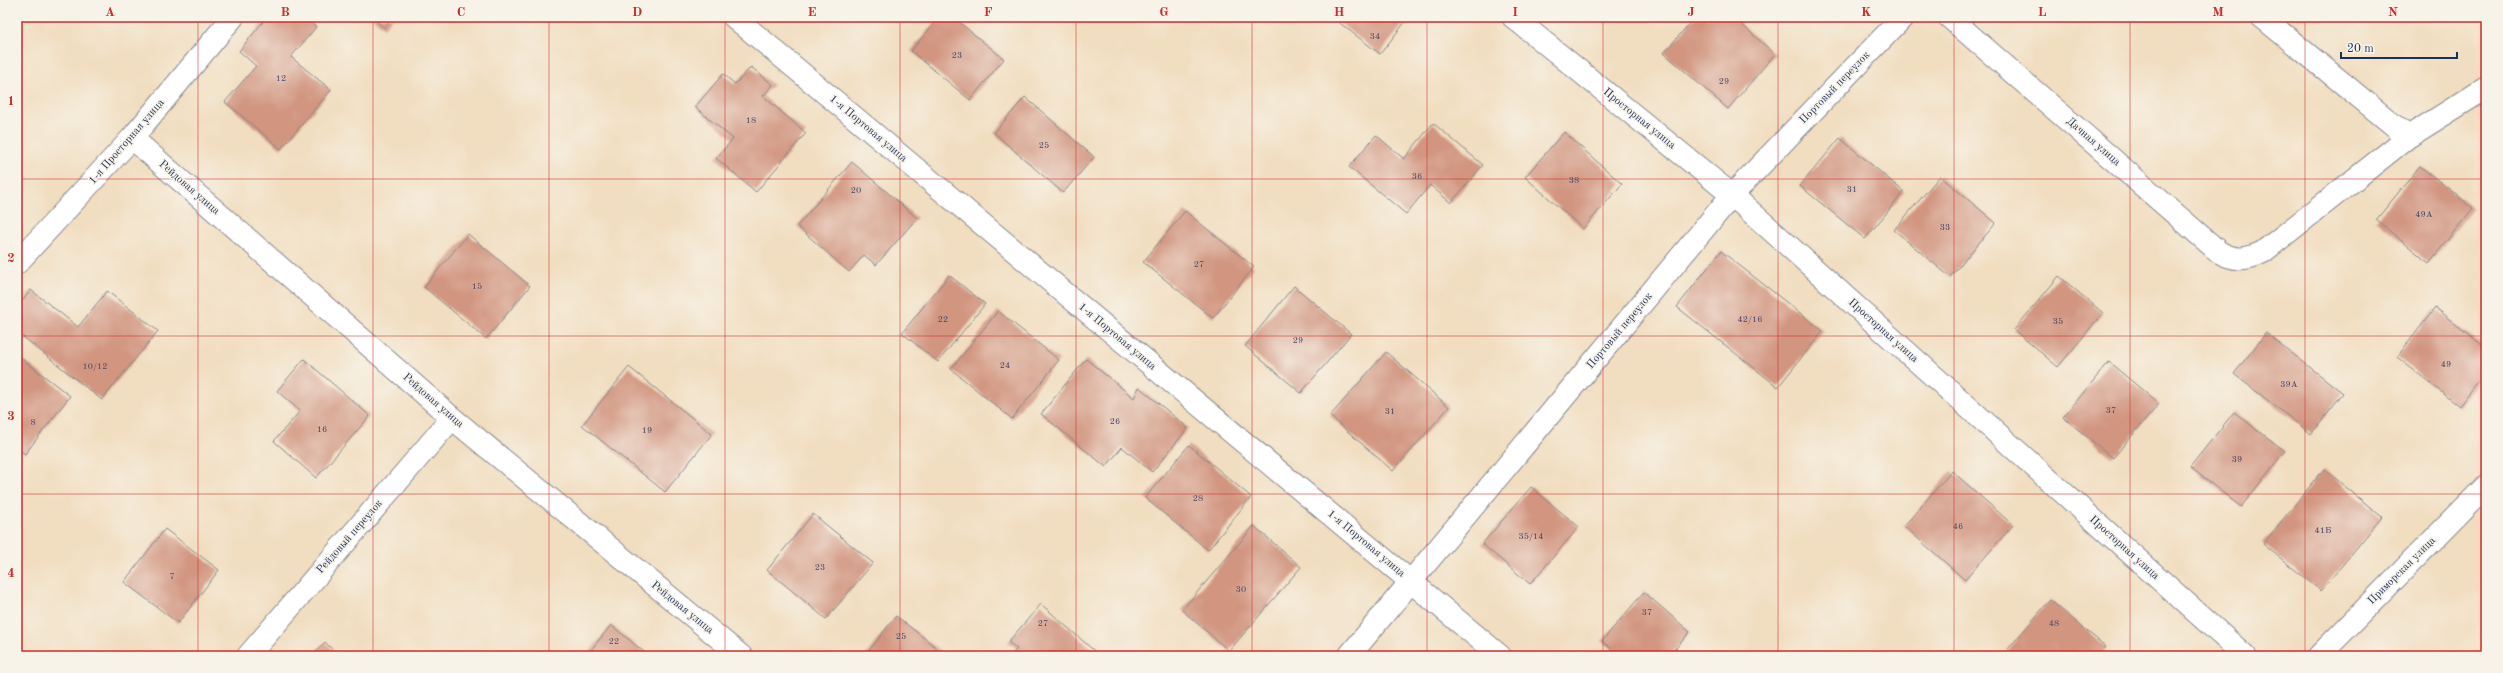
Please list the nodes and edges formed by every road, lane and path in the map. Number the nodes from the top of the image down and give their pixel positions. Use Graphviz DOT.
graph roads {
  1 [pos="233,17"];
  2 [pos="734,17"];
  3 [pos="1513,17"];
  4 [pos="1903,17"];
  5 [pos="1949,17"];
  6 [pos="2262,17"];
  7 [pos="2486,88"];
  8 [pos="2408,137"];
  9 [pos="132,138"];
  10 [pos="1732,195"];
  11 [pos="17,263"];
  12 [pos="452,418"];
  13 [pos="2486,486"];
  14 [pos="1412,582"];
  15 [pos="248,656"];
  16 [pos="741,656"];
  17 [pos="1349,656"];
  18 [pos="1500,656"];
  19 [pos="2245,656"];
  20 [pos="2319,656"];
  1 -- 9 [label="street, 1-я Просторная улица"];
  2 -- 14 [label="street, 1-я Портовая улица"];
  3 -- 10 [label="street, Просторная улица"];
  4 -- 10 [label="street, Портовый переулок"];
  5 -- 8 [label="street, Дачная улица"];
  6 -- 8 [label="street"];
  7 -- 8 [label="street"];
  9 -- 11 [label="street, 1-я Просторная улица"];
  9 -- 12 [label="street, Рейдовая улица"];
  10 -- 14 [label="street, Портовый переулок"];
  10 -- 19 [label="street, Просторная улица"];
  12 -- 15 [label="street, Рейдовый переулок"];
  12 -- 16 [label="street, Рейдовая улица"];
  13 -- 20 [label="street, Приморская улица"];
  14 -- 17 [label="street, Портовый переулок"];
  14 -- 18 [label="street, 1-я Портовая улица"];
}
